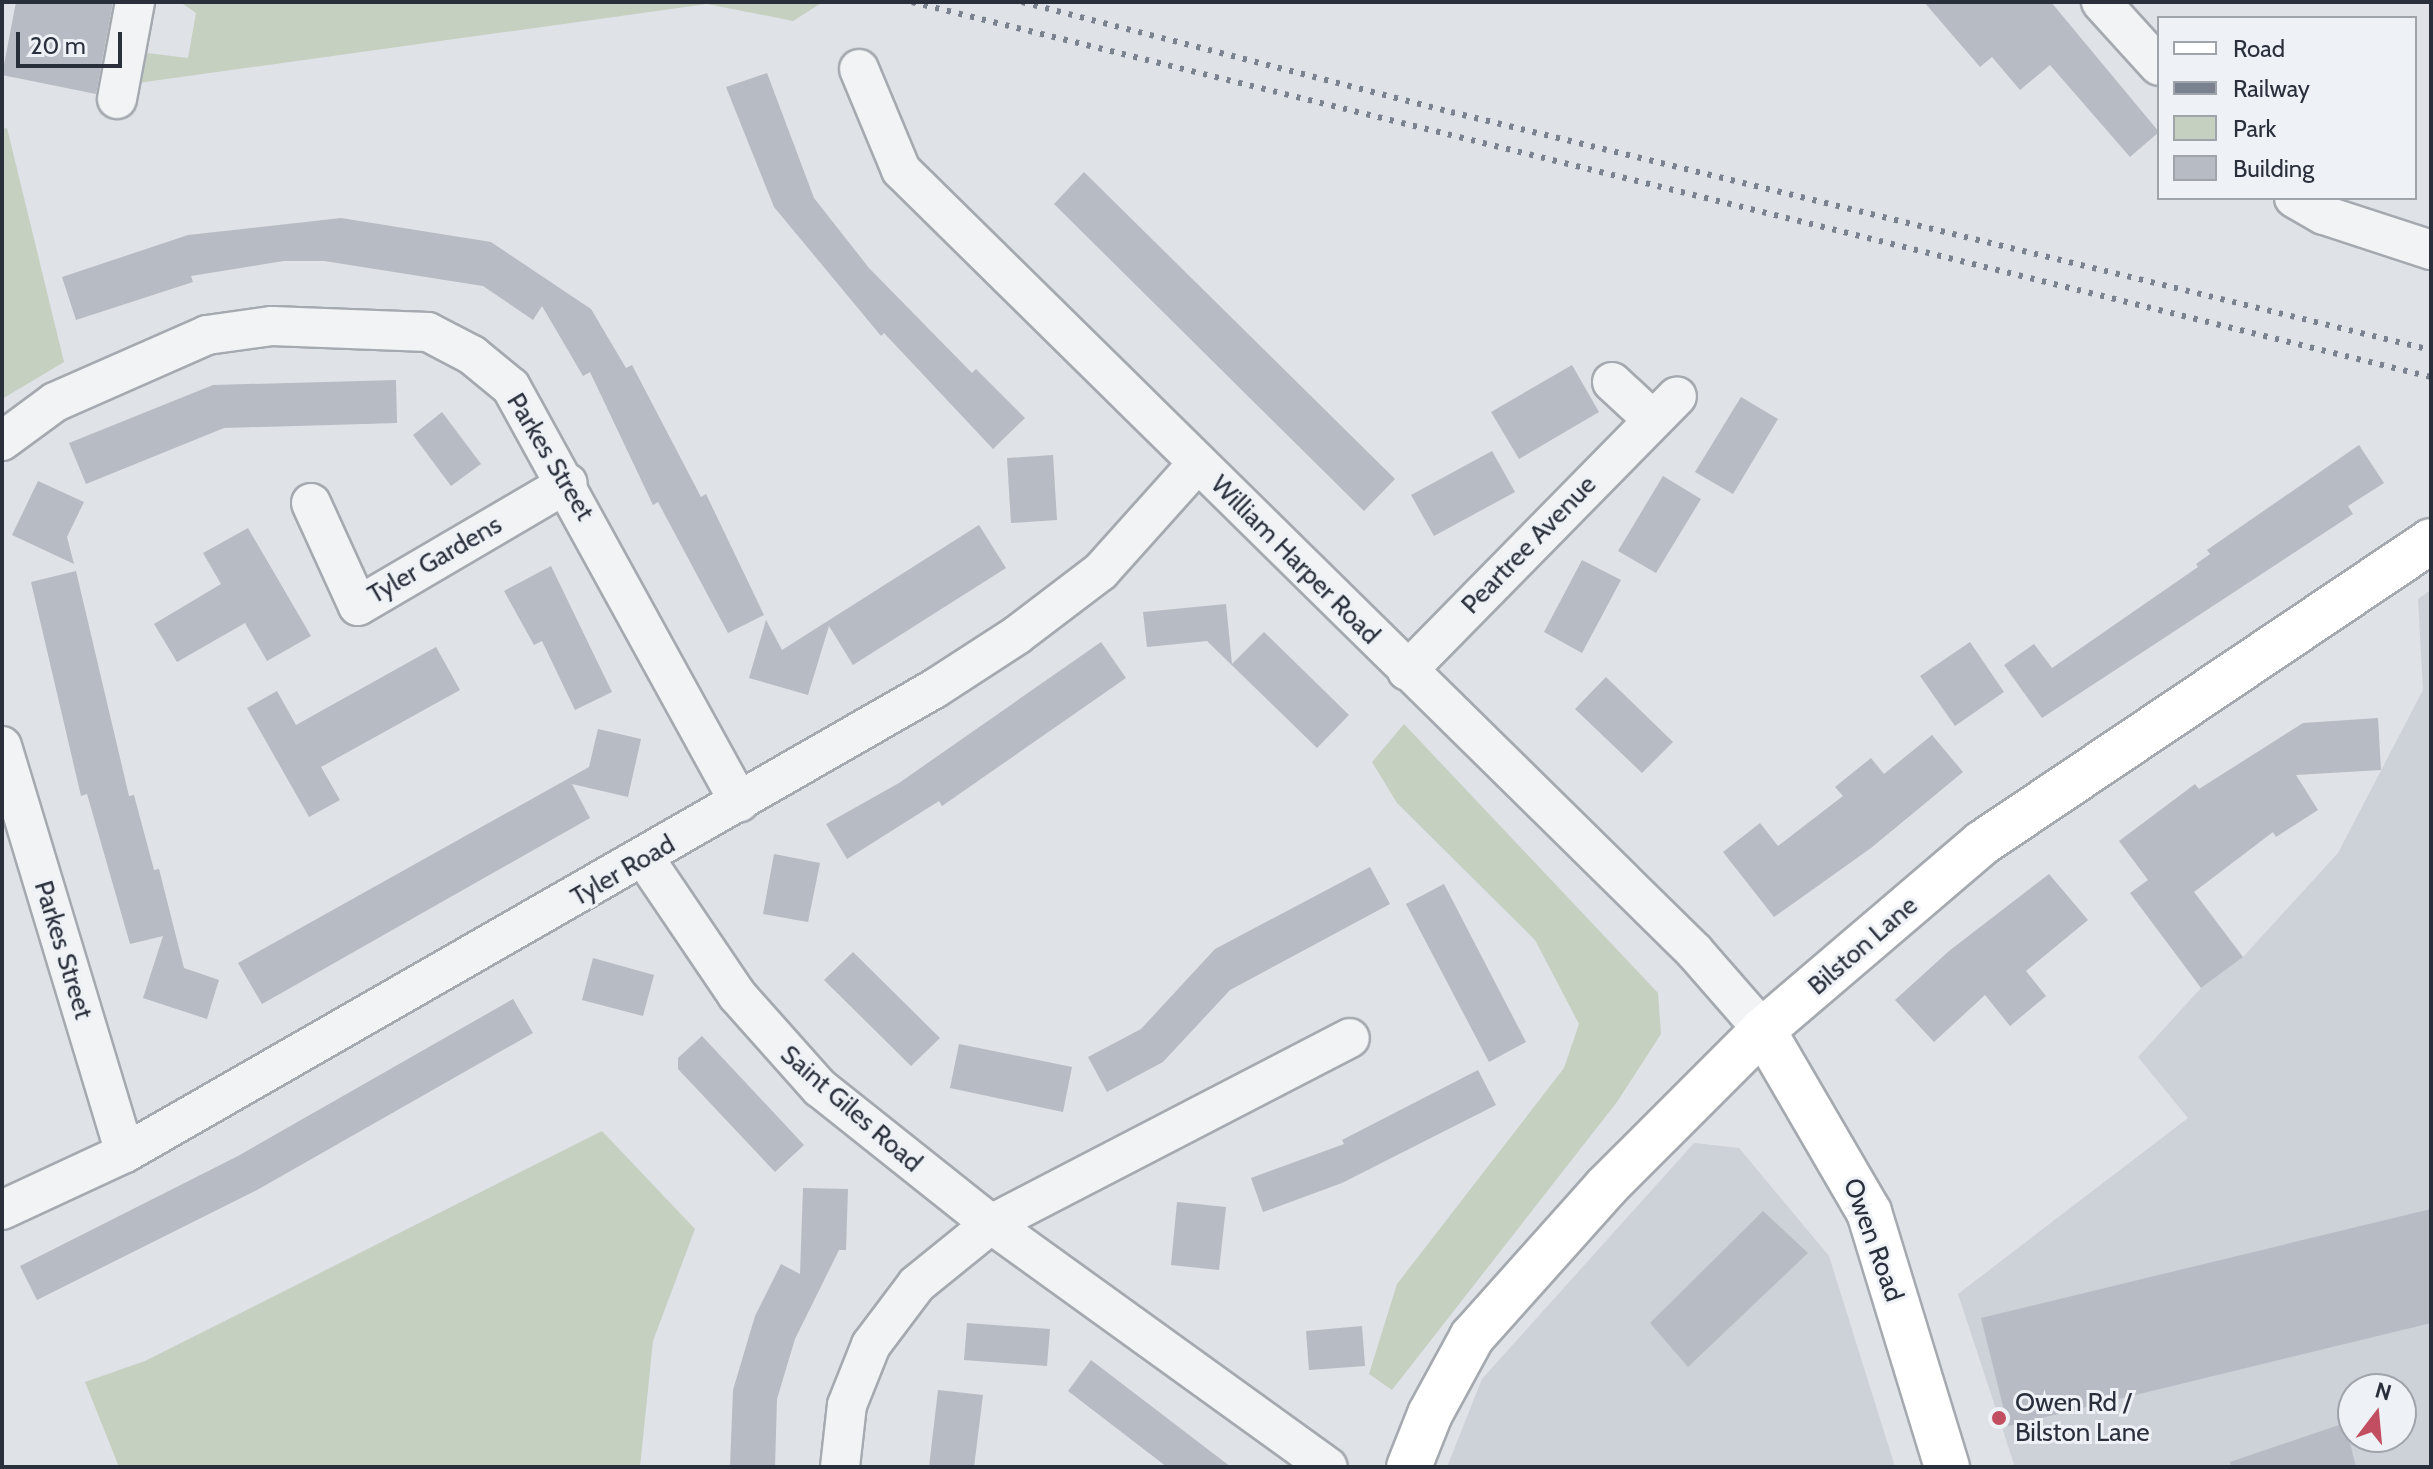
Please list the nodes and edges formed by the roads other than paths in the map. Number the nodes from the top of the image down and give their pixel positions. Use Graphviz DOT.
graph roads {
  1 [pos="2101,2"];
  2 [pos="139,14"];
  3 [pos="2157,64"];
  4 [pos="859,69"];
  5 [pos="117,99"];
  6 [pos="2298,200"];
  7 [pos="2431,250"];
  8 [pos="1612,382"];
  9 [pos="2,441"];
  10 [pos="1197,464"];
  11 [pos="568,483"];
  12 [pos="311,503"];
  13 [pos="2431,541"];
  14 [pos="1407,671"];
  15 [pos="2,746"];
  16 [pos="739,802"];
  17 [pos="645,859"];
  18 [pos="1763,1030"];
  19 [pos="1350,1038"];
  20 [pos="125,1153"];
  21 [pos="2,1210"];
  22 [pos="991,1224"];
  23 [pos="840,1467"];
  24 [pos="1328,1467"];
  25 [pos="1409,1467"];
  26 [pos="1947,1467"];
  1 -- 3 [label="street"];
  2 -- 5 [label="street"];
  4 -- 10 [label="street, William Harper Road"];
  6 -- 7 [label="street"];
  8 -- 14 [label="street, Peartree Avenue"];
  9 -- 11 [label="street, Parkes Street"];
  10 -- 14 [label="street, William Harper Road"];
  10 -- 16 [label="street, Tyler Road"];
  11 -- 12 [label="street, Tyler Gardens"];
  11 -- 16 [label="street, Parkes Street"];
  13 -- 18 [label="main road, Bilston Lane"];
  14 -- 18 [label="street, William Harper Road"];
  15 -- 20 [label="street, Parkes Street"];
  16 -- 17 [label="street, Tyler Road"];
  17 -- 20 [label="street, Tyler Road"];
  17 -- 22 [label="street, Saint Giles Road"];
  18 -- 25 [label="main road, Bilston Lane"];
  18 -- 26 [label="main road, Owen Road"];
  19 -- 22 [label="street"];
  20 -- 21 [label="street, Tyler Road"];
  22 -- 23 [label="street"];
  22 -- 24 [label="street, Saint Giles Road"];
}
